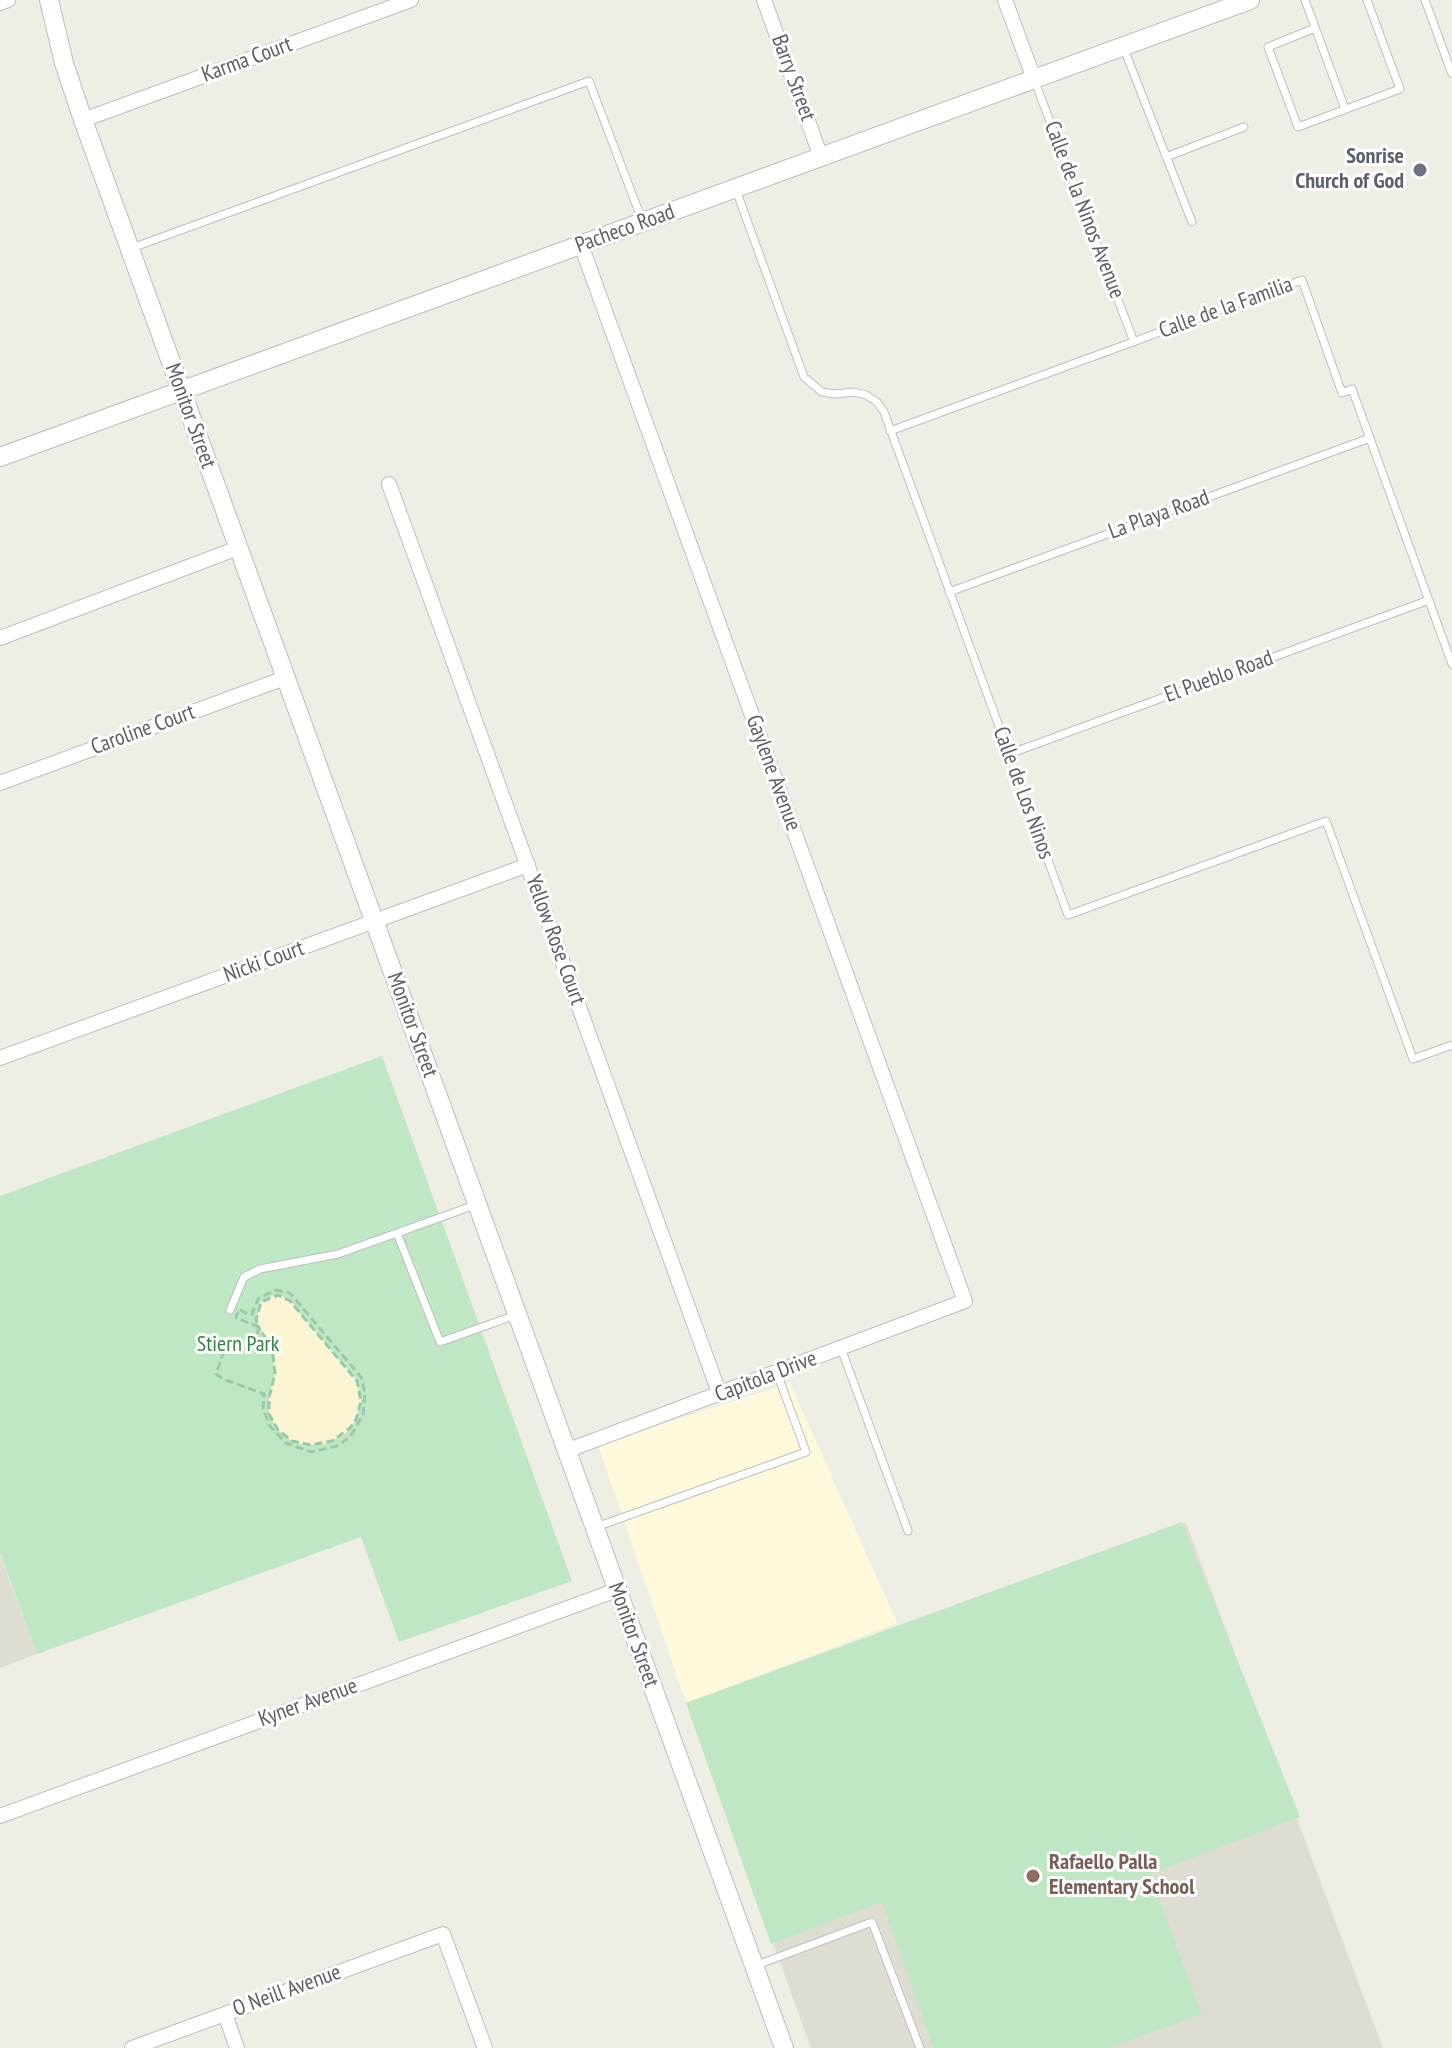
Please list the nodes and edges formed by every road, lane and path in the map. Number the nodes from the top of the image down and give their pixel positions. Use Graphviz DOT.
graph roads {
  1 [pos="8,0"];
  2 [pos="49,0"];
  3 [pos="411,0"];
  4 [pos="764,0"];
  5 [pos="1005,0"];
  6 [pos="1249,0"];
  7 [pos="1305,0"];
  8 [pos="1425,0"];
  9 [pos="1368,2"];
  10 [pos="0,3"];
  11 [pos="1317,32"];
  12 [pos="1124,46"];
  13 [pos="1452,74"];
  14 [pos="1034,79"];
  15 [pos="1345,109"];
  16 [pos="83,120"];
  17 [pos="1244,127"];
  18 [pos="821,157"];
  19 [pos="1166,157"];
  20 [pos="735,188"];
  21 [pos="643,222"];
  22 [pos="1192,222"];
  23 [pos="581,245"];
  24 [pos="130,249"];
  25 [pos="1134,342"];
  26 [pos="181,391"];
  27 [pos="890,431"];
  28 [pos="1370,438"];
  29 [pos="0,457"];
  30 [pos="389,484"];
  31 [pos="238,548"];
  32 [pos="949,592"];
  33 [pos="1429,600"];
  34 [pos="0,638"];
  35 [pos="1452,664"];
  36 [pos="285,678"];
  37 [pos="1009,754"];
  38 [pos="0,783"];
  39 [pos="528,865"];
  40 [pos="374,921"];
  41 [pos="1452,1045"];
  42 [pos="0,1058"];
  43 [pos="477,1204"];
  44 [pos="397,1233"];
  45 [pos="286,1291"];
  46 [pos="965,1301"];
  47 [pos="230,1310"];
  48 [pos="516,1314"];
  49 [pos="841,1348"];
  50 [pos="777,1373"];
  51 [pos="720,1395"];
  52 [pos="566,1451"];
  53 [pos="594,1528"];
  54 [pos="908,1531"];
  55 [pos="617,1590"];
  56 [pos="0,1816"];
  57 [pos="753,1966"];
  58 [pos="225,2014"];
  59 [pos="132,2048"];
  60 [pos="237,2048"];
  61 [pos="485,2048"];
  62 [pos="784,2048"];
  63 [pos="920,2048"];
  1 -- 10 [label="street"];
  2 -- 16 [label="street, Monitor Street"];
  3 -- 16 [label="street, Karma Court"];
  4 -- 18 [label="street, Barry Street"];
  5 -- 14 [label="street"];
  6 -- 12 [label="street, Pacheco Road"];
  7 -- 11 [label="lane"];
  8 -- 13 [label="lane"];
  9 -- 15 [label="lane"];
  11 -- 15 [label="lane"];
  11 -- 15 [label="lane"];
  12 -- 14 [label="street, Pacheco Road"];
  12 -- 19 [label="lane"];
  14 -- 18 [label="street, Pacheco Road"];
  14 -- 25 [label="lane, Calle de la Ninos Avenue"];
  16 -- 24 [label="street, Monitor Street"];
  17 -- 19 [label="lane"];
  18 -- 20 [label="street, Pacheco Road"];
  19 -- 22 [label="lane"];
  20 -- 21 [label="street, Pacheco Road"];
  20 -- 27 [label="lane, Calle de Los Ninos"];
  21 -- 23 [label="street, Pacheco Road"];
  21 -- 24 [label="lane"];
  23 -- 26 [label="street, Pacheco Road"];
  23 -- 46 [label="street, Gaylene Avenue"];
  24 -- 26 [label="street, Monitor Street"];
  25 -- 27 [label="lane, Calle de la Familia"];
  25 -- 28 [label="lane, Calle de la Familia"];
  26 -- 29 [label="street, Pacheco Road"];
  26 -- 31 [label="street, Monitor Street"];
  27 -- 32 [label="lane, Calle de Los Ninos"];
  28 -- 32 [label="lane, La Playa Road"];
  28 -- 33 [label="lane, Calle de la Familia"];
  30 -- 39 [label="street, Yellow Rose Court"];
  31 -- 34 [label="street"];
  31 -- 36 [label="street, Monitor Street"];
  32 -- 37 [label="lane, Calle de Los Ninos"];
  33 -- 35 [label="lane, Calle de la Familia"];
  33 -- 37 [label="lane, El Pueblo Road"];
  36 -- 38 [label="street, Caroline Court"];
  36 -- 40 [label="street, Monitor Street"];
  37 -- 41 [label="lane, Calle de Los Ninos"];
  39 -- 40 [label="street, Nicki Court"];
  39 -- 51 [label="street, Yellow Rose Court"];
  40 -- 42 [label="street, Nicki Court"];
  40 -- 43 [label="street, Monitor Street"];
  43 -- 44 [label="lane"];
  43 -- 48 [label="street, Monitor Street"];
  44 -- 47 [label="lane"];
  44 -- 48 [label="lane"];
  45 -- 45 [label="path"];
  46 -- 49 [label="street, Capitola Drive"];
  48 -- 52 [label="street, Monitor Street"];
  49 -- 50 [label="street, Capitola Drive"];
  49 -- 54 [label="lane"];
  50 -- 51 [label="street, Capitola Drive"];
  50 -- 53 [label="lane"];
  51 -- 52 [label="street, Capitola Drive"];
  52 -- 53 [label="street, Monitor Street"];
  53 -- 55 [label="street, Monitor Street"];
  55 -- 56 [label="street, Kyner Avenue"];
  55 -- 57 [label="street, Monitor Street"];
  57 -- 62 [label="street, Monitor Street"];
  57 -- 63 [label="lane"];
  58 -- 59 [label="street, O Neill Avenue"];
  58 -- 60 [label="street"];
  58 -- 61 [label="street, O Neill Avenue"];
}
